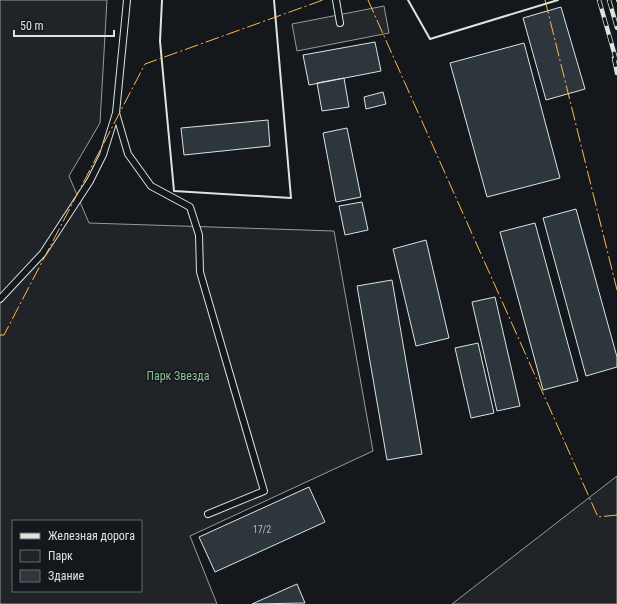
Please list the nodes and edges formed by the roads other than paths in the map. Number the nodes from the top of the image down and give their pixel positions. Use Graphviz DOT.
graph roads {
  1 [pos="127,0"];
  2 [pos="336,0"];
  3 [pos="340,23"];
  4 [pos="116,113"];
  5 [pos="0,299"];
  6 [pos="208,514"];
  1 -- 4 [label="lane"];
  2 -- 3 [label="lane"];
  4 -- 5 [label="lane"];
  4 -- 6 [label="lane"];
}
